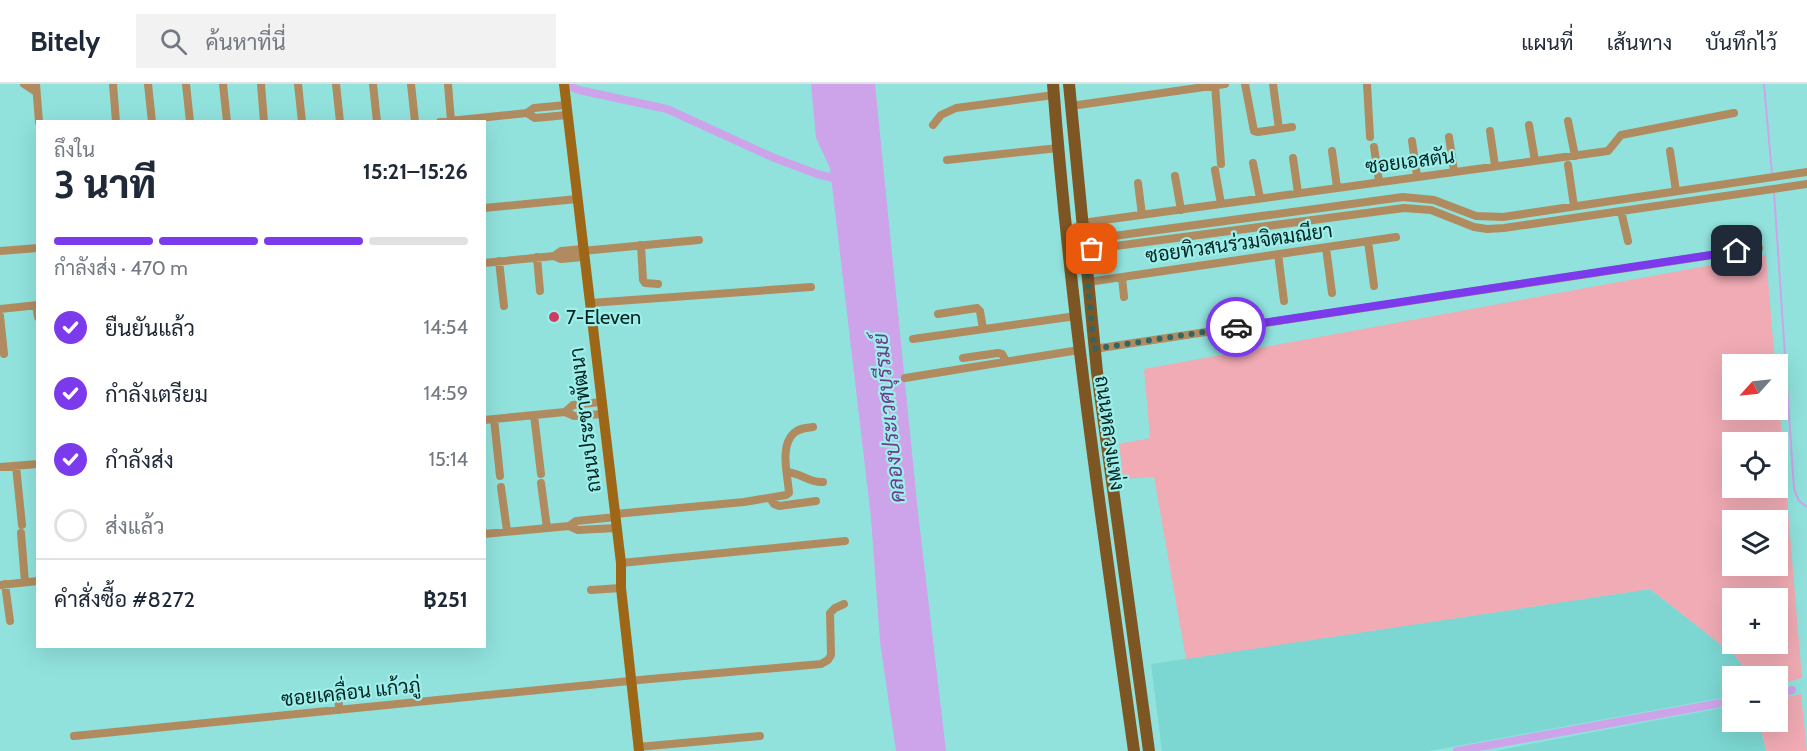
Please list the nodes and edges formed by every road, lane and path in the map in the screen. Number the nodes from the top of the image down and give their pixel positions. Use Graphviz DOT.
graph roads {
  1 [pos="24,84"];
  2 [pos="113,84"];
  3 [pos="148,84"];
  4 [pos="186,84"];
  5 [pos="223,84"];
  6 [pos="261,84"];
  7 [pos="298,84"];
  8 [pos="336,84"];
  9 [pos="374,84"];
  10 [pos="411,84"];
  11 [pos="448,84"];
  12 [pos="1069,84"];
  13 [pos="1225,84"];
  14 [pos="1245,84"];
  15 [pos="1272,84"];
  16 [pos="1367,84"];
  17 [pos="1215,86"];
  18 [pos="564,87"];
  19 [pos="36,88"];
  20 [pos="1053,89"];
  21 [pos="1071,106"];
  22 [pos="567,110"];
  23 [pos="1734,113"];
  24 [pos="39,120"];
  25 [pos="116,120"];
  26 [pos="152,120"];
  27 [pos="190,120"];
  28 [pos="227,120"];
  29 [pos="264,120"];
  30 [pos="302,120"];
  31 [pos="340,120"];
  32 [pos="377,120"];
  33 [pos="415,120"];
  34 [pos="451,120"];
  35 [pos="460,120"];
  36 [pos="1568,121"];
  37 [pos="933,125"];
  38 [pos="1529,125"];
  39 [pos="1292,127"];
  40 [pos="1279,129"];
  41 [pos="1490,131"];
  42 [pos="1370,137"];
  43 [pos="1449,137"];
  44 [pos="1412,141"];
  45 [pos="1074,146"];
  46 [pos="1374,147"];
  47 [pos="1058,148"];
  48 [pos="1332,151"];
  49 [pos="1670,151"];
  50 [pos="1575,156"];
  51 [pos="1293,158"];
  52 [pos="947,160"];
  53 [pos="1535,161"];
  54 [pos="1253,163"];
  55 [pos="1568,165"];
  56 [pos="1495,166"];
  57 [pos="1454,171"];
  58 [pos="1807,172"];
  59 [pos="1175,176"];
  60 [pos="1417,176"];
  61 [pos="1379,181"];
  62 [pos="1138,183"];
  63 [pos="1807,184"];
  64 [pos="1337,187"];
  65 [pos="1676,191"];
  66 [pos="1298,193"];
  67 [pos="1260,198"];
  68 [pos="577,199"];
  69 [pos="1221,204"];
  70 [pos="1574,206"];
  71 [pos="486,208"];
  72 [pos="1180,210"];
  73 [pos="1621,211"];
  74 [pos="1142,215"];
  75 [pos="1082,223"];
  76 [pos="1137,232"];
  77 [pos="1396,237"];
  78 [pos="699,240"];
  79 [pos="1368,241"];
  80 [pos="1628,241"];
  81 [pos="1139,243"];
  82 [pos="641,244"];
  83 [pos="1084,245"];
  84 [pos="36,248"];
  85 [pos="1326,248"];
  86 [pos="1759,248"];
  87 [pos="0,251"];
  88 [pos="583,252"];
  89 [pos="1278,254"];
  90 [pos="537,257"];
  91 [pos="499,261"];
  92 [pos="486,263"];
  93 [pos="1122,277"];
  94 [pos="1088,282"];
  95 [pos="658,284"];
  96 [pos="1374,286"];
  97 [pos="811,287"];
  98 [pos="540,291"];
  99 [pos="1332,293"];
  100 [pos="1124,297"];
  101 [pos="1284,301"];
  102 [pos="590,303"];
  103 [pos="36,305"];
  104 [pos="504,306"];
  105 [pos="0,309"];
  106 [pos="938,314"];
  107 [pos="0,316"];
  108 [pos="1076,316"];
  109 [pos="983,329"];
  110 [pos="913,339"];
  111 [pos="1094,349"];
  112 [pos="1079,350"];
  113 [pos="4,354"];
  114 [pos="963,358"];
  115 [pos="1006,361"];
  116 [pos="1096,372"];
  117 [pos="1082,374"];
  118 [pos="905,378"];
  119 [pos="601,402"];
  120 [pos="565,412"];
  121 [pos="603,414"];
  122 [pos="534,415"];
  123 [pos="494,419"];
  124 [pos="486,420"];
  125 [pos="813,427"];
  126 [pos="36,464"];
  127 [pos="16,466"];
  128 [pos="0,467"];
  129 [pos="787,472"];
  130 [pos="500,476"];
  131 [pos="823,482"];
  132 [pos="501,487"];
  133 [pos="770,498"];
  134 [pos="816,501"];
  135 [pos="615,515"];
  136 [pos="569,526"];
  137 [pos="547,528"];
  138 [pos="616,528"];
  139 [pos="507,531"];
  140 [pos="486,534"];
  141 [pos="845,541"];
  142 [pos="621,564"];
  143 [pos="36,581"];
  144 [pos="25,582"];
  145 [pos="3,584"];
  146 [pos="621,588"];
  147 [pos="591,590"];
  148 [pos="844,604"];
  149 [pos="10,621"];
  150 [pos="631,680"];
  151 [pos="338,688"];
  152 [pos="339,710"];
  153 [pos="760,735"];
  154 [pos="74,736"];
  155 [pos="639,749"];
  156 [pos="1134,751"];
  157 [pos="1149,751"];
  1 -- 19 [label="street"];
  2 -- 25 [label="street"];
  3 -- 26 [label="street"];
  4 -- 27 [label="street"];
  5 -- 28 [label="street"];
  6 -- 29 [label="street"];
  7 -- 30 [label="street"];
  8 -- 31 [label="street"];
  9 -- 32 [label="street"];
  10 -- 33 [label="street"];
  11 -- 34 [label="street"];
  12 -- 21 [label="main road, ถนนหลวงแพ่ง"];
  13 -- 17 [label="street"];
  14 -- 40 [label="street"];
  15 -- 40 [label="street"];
  16 -- 42 [label="street"];
  17 -- 21 [label="street"];
  17 -- 69 [label="street"];
  18 -- 22 [label="street, ถนนประชาพัฒนา"];
  19 -- 24 [label="street"];
  20 -- 37 [label="street"];
  20 -- 47 [label="main road, ถนนหลวงแพ่ง"];
  21 -- 45 [label="main road, ถนนหลวงแพ่ง"];
  22 -- 35 [label="street"];
  22 -- 68 [label="street, ถนนประชาพัฒนา"];
  23 -- 50 [label="street, ซอยเอสตัน"];
  36 -- 50 [label="street"];
  38 -- 53 [label="street"];
  39 -- 40 [label="street"];
  41 -- 56 [label="street"];
  43 -- 57 [label="street"];
  44 -- 60 [label="street"];
  45 -- 47 [label="main road"];
  45 -- 75 [label="main road, ถนนหลวงแพ่ง"];
  46 -- 61 [label="street"];
  47 -- 52 [label="street"];
  47 -- 108 [label="main road, ถนนหลวงแพ่ง"];
  48 -- 64 [label="street"];
  49 -- 65 [label="street"];
  50 -- 53 [label="street, ซอยเอสตัน"];
  51 -- 66 [label="street"];
  53 -- 56 [label="street, ซอยเอสตัน"];
  54 -- 67 [label="street"];
  55 -- 70 [label="street"];
  56 -- 57 [label="street, ซอยเอสตัน"];
  57 -- 60 [label="street, ซอยเอสตัน"];
  58 -- 65 [label="street"];
  59 -- 72 [label="street"];
  60 -- 61 [label="street, ซอยเอสตัน"];
  61 -- 64 [label="street, ซอยเอสตัน"];
  62 -- 74 [label="street"];
  63 -- 73 [label="street"];
  64 -- 66 [label="street, ซอยเอสตัน"];
  65 -- 70 [label="street"];
  66 -- 67 [label="street, ซอยเอสตัน"];
  67 -- 69 [label="street, ซอยเอสตัน"];
  68 -- 71 [label="street"];
  68 -- 88 [label="street, ถนนประชาพัฒนา"];
  69 -- 72 [label="street, ซอยเอสตัน"];
  70 -- 76 [label="street"];
  72 -- 74 [label="street, ซอยเอสตัน"];
  73 -- 80 [label="street"];
  73 -- 81 [label="street"];
  74 -- 75 [label="street, ซอยเอสตัน"];
  75 -- 83 [label="main road, ถนนหลวงแพ่ง"];
  76 -- 81 [label="street"];
  76 -- 83 [label="street"];
  77 -- 79 [label="street, ซอยทิวสนร่วมจิตมณียา"];
  78 -- 82 [label="street"];
  79 -- 85 [label="street, ซอยทิวสนร่วมจิตมณียา"];
  79 -- 96 [label="street"];
  81 -- 83 [label="street"];
  82 -- 88 [label="street"];
  82 -- 95 [label="street"];
  83 -- 94 [label="main road, ถนนหลวงแพ่ง"];
  84 -- 87 [label="street"];
  85 -- 89 [label="street, ซอยทิวสนร่วมจิตมณียา"];
  85 -- 99 [label="street"];
  86 -- 111 [label="street"];
  88 -- 90 [label="street"];
  88 -- 102 [label="street, ถนนประชาพัฒนา"];
  89 -- 93 [label="street, ซอยทิวสนร่วมจิตมณียา"];
  89 -- 101 [label="street"];
  90 -- 91 [label="street"];
  90 -- 98 [label="street"];
  91 -- 92 [label="street"];
  91 -- 104 [label="street"];
  93 -- 94 [label="street, ซอยทิวสนร่วมจิตมณียา"];
  93 -- 100 [label="street"];
  94 -- 111 [label="main road, ถนนหลวงแพ่ง"];
  97 -- 102 [label="street"];
  102 -- 119 [label="street, ถนนประชาพัฒนา"];
  103 -- 105 [label="street"];
  106 -- 109 [label="street"];
  107 -- 113 [label="street"];
  108 -- 109 [label="street"];
  108 -- 112 [label="main road, ถนนหลวงแพ่ง"];
  109 -- 110 [label="street"];
  111 -- 116 [label="main road, ถนนหลวงแพ่ง"];
  112 -- 115 [label="street"];
  112 -- 117 [label="main road, ถนนหลวงแพ่ง"];
  114 -- 115 [label="street"];
  115 -- 118 [label="street"];
  116 -- 117 [label="main road"];
  116 -- 157 [label="main road, ถนนหลวงแพ่ง"];
  117 -- 156 [label="main road, ถนนหลวงแพ่ง"];
  119 -- 120 [label="street"];
  119 -- 121 [label="street, ถนนประชาพัฒนา"];
  120 -- 121 [label="street"];
  120 -- 122 [label="street"];
  121 -- 135 [label="street, ถนนประชาพัฒนา"];
  122 -- 123 [label="street"];
  122 -- 137 [label="street"];
  123 -- 124 [label="street"];
  123 -- 130 [label="street"];
  125 -- 129 [label="street"];
  126 -- 127 [label="street"];
  127 -- 128 [label="street"];
  127 -- 144 [label="street"];
  129 -- 131 [label="street"];
  129 -- 133 [label="street"];
  132 -- 139 [label="street"];
  133 -- 134 [label="street"];
  133 -- 135 [label="street"];
  135 -- 136 [label="street"];
  135 -- 138 [label="street, ถนนประชาพัฒนา"];
  136 -- 137 [label="street"];
  136 -- 138 [label="street"];
  137 -- 139 [label="street"];
  138 -- 142 [label="street, ถนนประชาพัฒนา"];
  139 -- 140 [label="street"];
  141 -- 142 [label="street"];
  142 -- 146 [label="street, ถนนประชาพัฒนา"];
  143 -- 144 [label="street"];
  144 -- 145 [label="street"];
  145 -- 149 [label="street"];
  146 -- 147 [label="street"];
  146 -- 150 [label="street, ถนนประชาพัฒนา"];
  148 -- 150 [label="street, ซอยเคลื่อน แก้วภู่"];
  150 -- 152 [label="street, ซอยเคลื่อน แก้วภู่"];
  150 -- 155 [label="street, ถนนประชาพัฒนา"];
  151 -- 152 [label="street"];
  152 -- 154 [label="street, ซอยเคลื่อน แก้วภู่"];
  153 -- 155 [label="street"];
}
